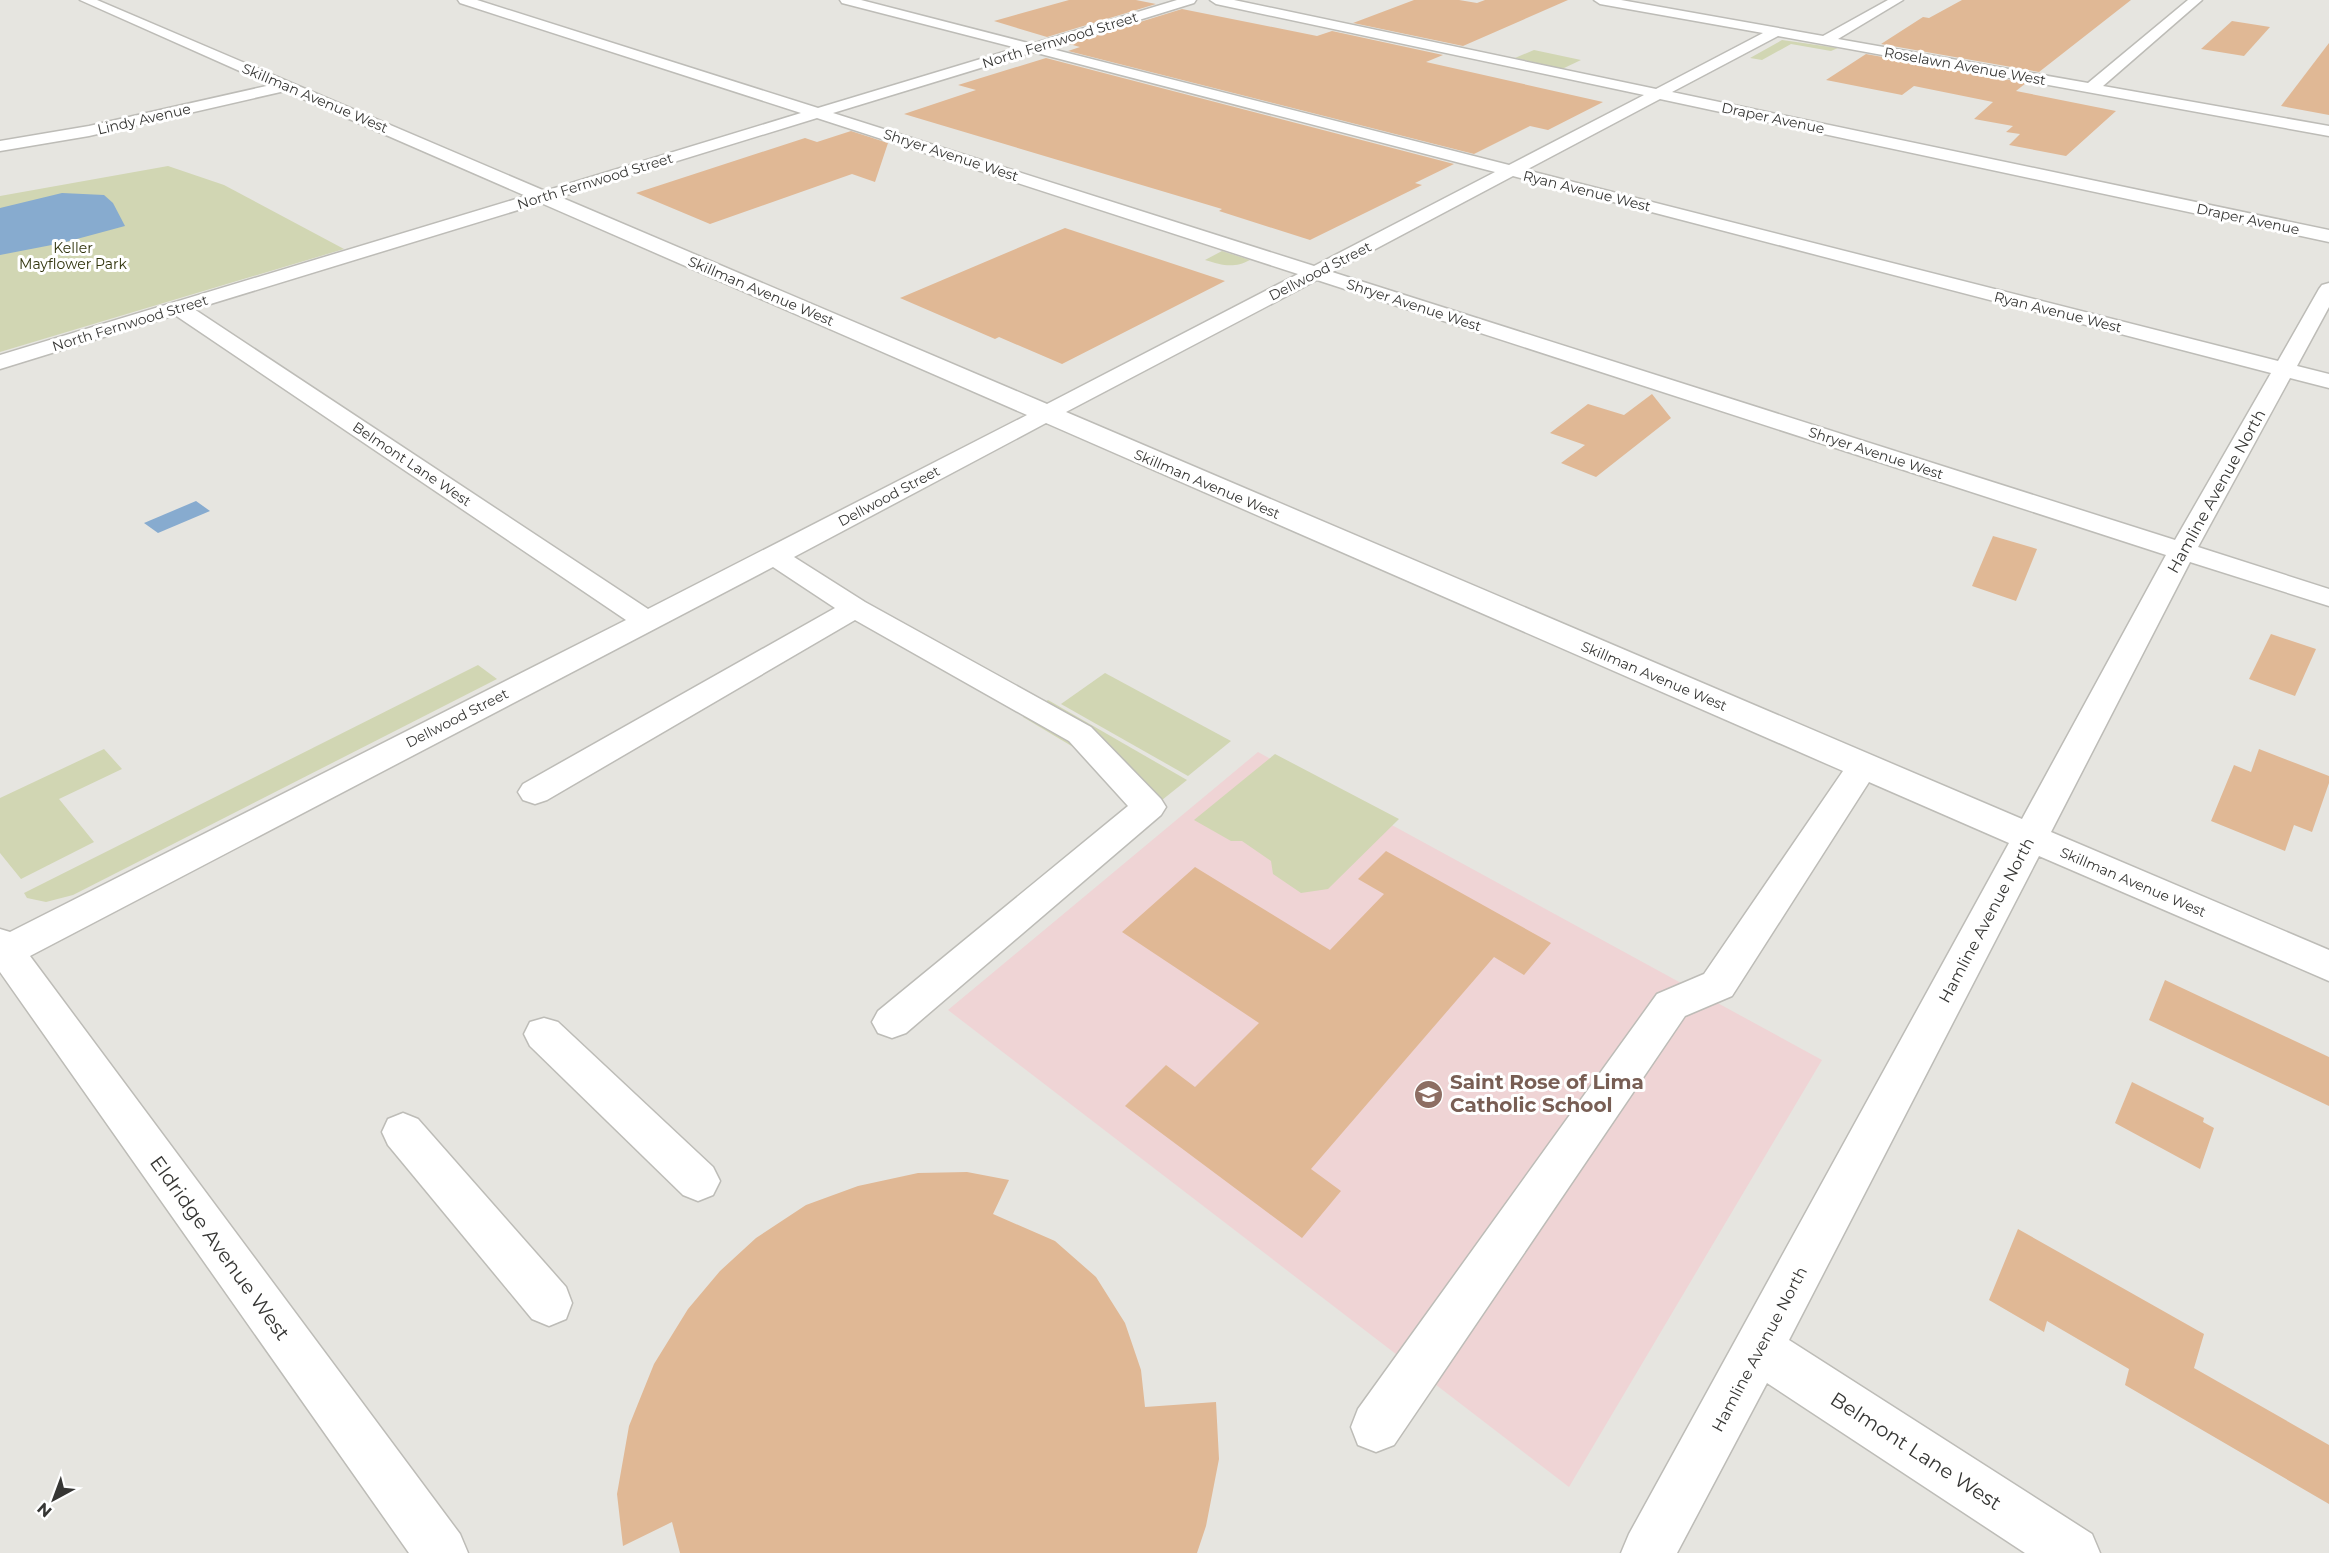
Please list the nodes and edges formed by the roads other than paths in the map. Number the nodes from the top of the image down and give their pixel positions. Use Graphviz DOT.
graph roads {
  1 [pos="86,0"];
  2 [pos="464,0"];
  3 [pos="846,0"];
  4 [pos="1190,0"];
  5 [pos="1216,0"];
  6 [pos="1600,0"];
  7 [pos="1897,0"];
  8 [pos="2196,0"];
  9 [pos="1776,32"];
  10 [pos="1824,41"];
  11 [pos="1034,48"];
  12 [pos="288,86"];
  13 [pos="2090,89"];
  14 [pos="1660,94"];
  15 [pos="820,112"];
  16 [pos="2329,131"];
  17 [pos="0,146"];
  18 [pos="1512,172"];
  19 [pos="543,197"];
  20 [pos="2329,236"];
  21 [pos="1314,273"];
  22 [pos="2329,289"];
  23 [pos="178,308"];
  24 [pos="0,362"];
  25 [pos="2284,369"];
  26 [pos="2329,381"];
  27 [pos="1044,414"];
  28 [pos="2182,551"];
  29 [pos="774,556"];
  30 [pos="2329,598"];
  31 [pos="855,608"];
  32 [pos="645,620"];
  33 [pos="1863,766"];
  34 [pos="535,792"];
  35 [pos="2030,837"];
  36 [pos="2,950"];
  37 [pos="2329,966"];
  38 [pos="892,1022"];
  39 [pos="544,1034"];
  40 [pos="403,1132"];
  41 [pos="698,1181"];
  42 [pos="549,1303"];
  43 [pos="1759,1349"];
  44 [pos="1376,1427"];
  45 [pos="441,1553"];
  46 [pos="1648,1553"];
  47 [pos="2073,1553"];
  1 -- 12 [label="street, Skillman Avenue West"];
  2 -- 15 [label="street, Shryer Avenue West"];
  3 -- 11 [label="street, Ryan Avenue West"];
  4 -- 11 [label="street, North Fernwood Street"];
  5 -- 14 [label="street, Draper Avenue"];
  6 -- 9 [label="street, Roselawn Avenue West"];
  7 -- 10 [label="street"];
  8 -- 13 [label="street"];
  9 -- 10 [label="street, Roselawn Avenue West"];
  9 -- 14 [label="street, Dellwood Street"];
  10 -- 13 [label="street, Roselawn Avenue West"];
  11 -- 15 [label="street, North Fernwood Street"];
  11 -- 18 [label="street, Ryan Avenue West"];
  12 -- 17 [label="street, Lindy Avenue"];
  12 -- 19 [label="street, Skillman Avenue West"];
  13 -- 16 [label="street, Roselawn Avenue West"];
  14 -- 18 [label="street, Dellwood Street"];
  14 -- 20 [label="street, Draper Avenue"];
  15 -- 19 [label="street, North Fernwood Street"];
  15 -- 21 [label="street, Shryer Avenue West"];
  18 -- 21 [label="street, Dellwood Street"];
  18 -- 25 [label="street, Ryan Avenue West"];
  19 -- 23 [label="street, North Fernwood Street"];
  19 -- 27 [label="street, Skillman Avenue West"];
  21 -- 27 [label="street, Dellwood Street"];
  21 -- 28 [label="street, Shryer Avenue West"];
  22 -- 25 [label="street, Hamline Avenue North"];
  23 -- 24 [label="street, North Fernwood Street"];
  23 -- 32 [label="street, Belmont Lane West"];
  25 -- 26 [label="street, Ryan Avenue West"];
  25 -- 28 [label="street, Hamline Avenue North"];
  27 -- 29 [label="street, Dellwood Street"];
  27 -- 33 [label="street, Skillman Avenue West"];
  28 -- 30 [label="street, Shryer Avenue West"];
  28 -- 35 [label="street, Hamline Avenue North"];
  29 -- 31 [label="street"];
  29 -- 32 [label="street, Dellwood Street"];
  31 -- 34 [label="street"];
  31 -- 38 [label="street"];
  32 -- 36 [label="street, Dellwood Street"];
  33 -- 35 [label="street, Skillman Avenue West"];
  33 -- 44 [label="street"];
  35 -- 37 [label="street, Skillman Avenue West"];
  35 -- 43 [label="street, Hamline Avenue North"];
  36 -- 45 [label="street, Eldridge Avenue West"];
  39 -- 41 [label="street"];
  40 -- 42 [label="street"];
  43 -- 46 [label="street, Hamline Avenue North"];
  43 -- 47 [label="street, Belmont Lane West"];
}
